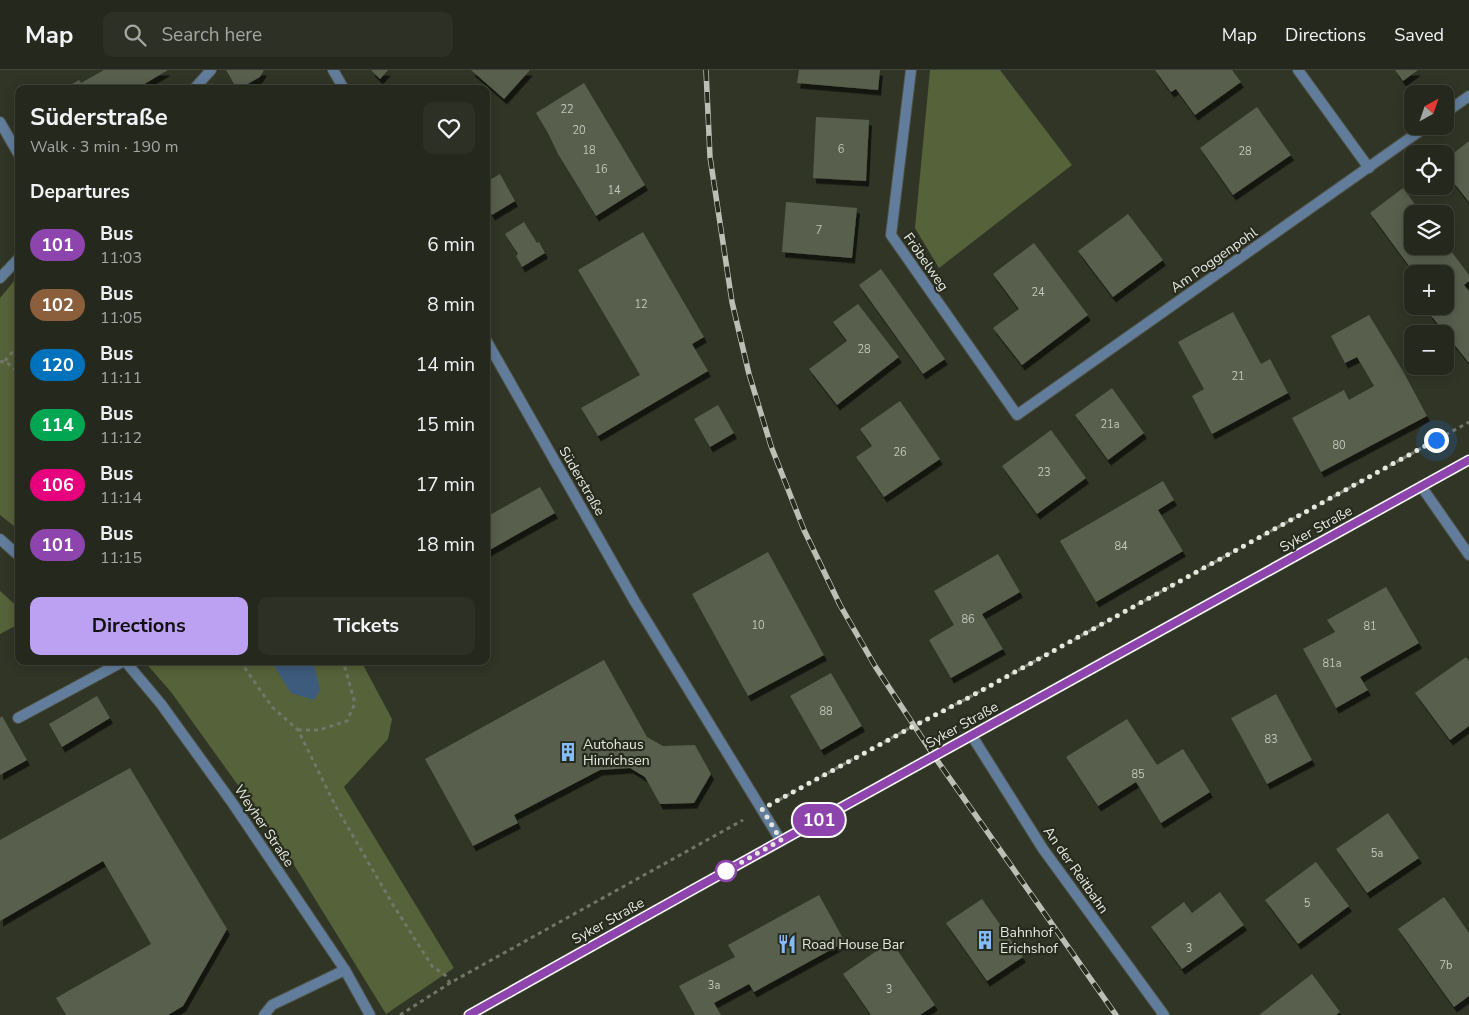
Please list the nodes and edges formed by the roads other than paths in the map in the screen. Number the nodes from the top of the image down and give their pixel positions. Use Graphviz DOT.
graph roads {
  1 [pos="211,70"];
  2 [pos="333,70"];
  3 [pos="911,70"];
  4 [pos="1298,70"];
  5 [pos="198,85"];
  6 [pos="342,85"];
  7 [pos="1469,96"];
  8 [pos="1454,107"];
  9 [pos="0,122"];
  10 [pos="1414,135"];
  11 [pos="15,148"];
  12 [pos="1369,168"];
  13 [pos="15,262"];
  14 [pos="0,278"];
  15 [pos="490,347"];
  16 [pos="1017,415"];
  17 [pos="1469,460"];
  18 [pos="1421,486"];
  19 [pos="0,539"];
  20 [pos="15,552"];
  21 [pos="1469,555"];
  22 [pos="117,665"];
  23 [pos="127,665"];
  24 [pos="18,718"];
  25 [pos="972,736"];
  26 [pos="781,840"];
  27 [pos="345,970"];
  28 [pos="264,1015"];
  29 [pos="370,1015"];
  30 [pos="469,1015"];
  31 [pos="1164,1015"];
  1 -- 5 [label="street"];
  2 -- 6 [label="street"];
  3 -- 16 [label="street, Fröbelweg"];
  4 -- 12 [label="street"];
  7 -- 8 [label="street"];
  9 -- 11 [label="street"];
  10 -- 12 [label="street, Am Poggenpohl"];
  12 -- 16 [label="street, Am Poggenpohl"];
  13 -- 14 [label="street"];
  15 -- 26 [label="street, Süderstraße"];
  17 -- 18 [label="street, Syker Straße"];
  18 -- 21 [label="street"];
  18 -- 25 [label="street, Syker Straße"];
  19 -- 20 [label="street"];
  22 -- 24 [label="street"];
  23 -- 27 [label="street, Weyher Straße"];
  25 -- 26 [label="street, Syker Straße"];
  25 -- 31 [label="street, An der Reitbahn"];
  26 -- 30 [label="street, Syker Straße"];
  27 -- 28 [label="street"];
  27 -- 29 [label="street, Weyher Straße"];
}
